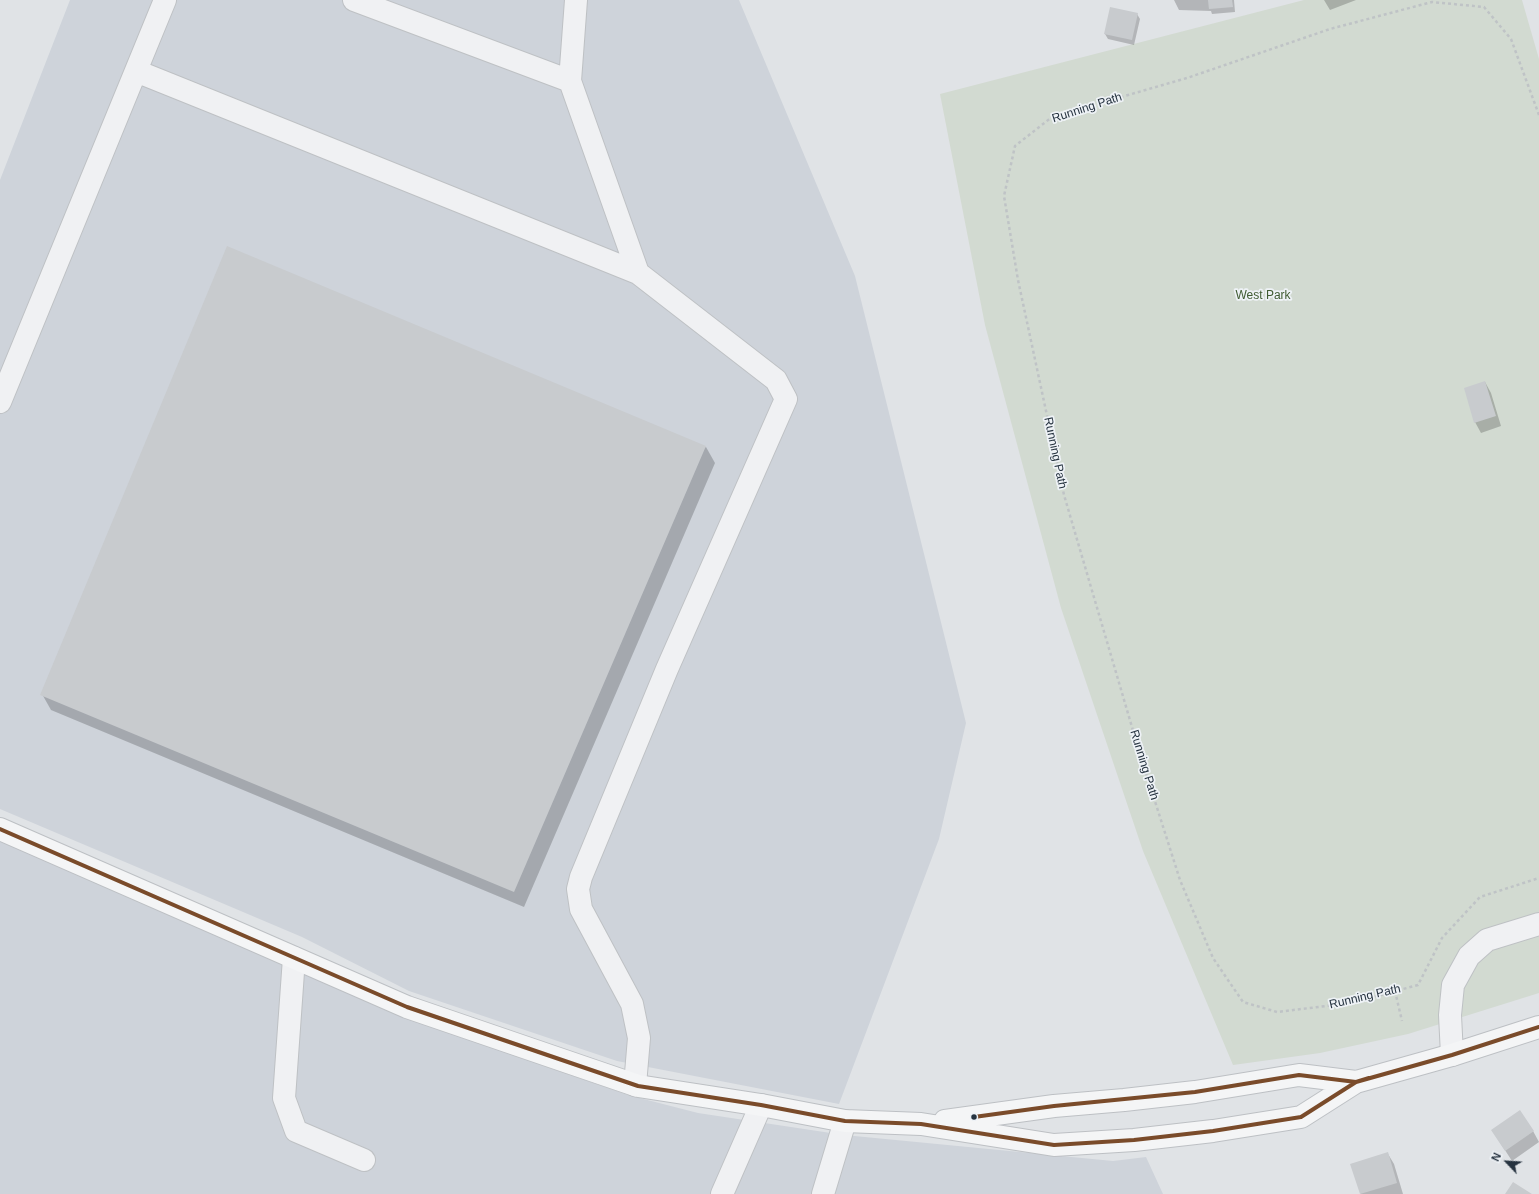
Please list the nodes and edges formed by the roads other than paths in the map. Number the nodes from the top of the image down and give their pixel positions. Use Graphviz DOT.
graph roads {
  1 [pos="165,0"];
  2 [pos="354,0"];
  3 [pos="576,0"];
  4 [pos="136,71"];
  5 [pos="570,81"];
  6 [pos="638,274"];
  7 [pos="0,402"];
  8 [pos="0,829"];
  9 [pos="1539,924"];
  10 [pos="294,958"];
  11 [pos="1539,1027"];
  12 [pos="1452,1055"];
  13 [pos="1356,1082"];
  14 [pos="635,1085"];
  15 [pos="761,1105"];
  16 [pos="845,1121"];
  17 [pos="921,1124"];
  18 [pos="364,1160"];
  19 [pos="722,1194"];
  20 [pos="823,1194"];
  1 -- 4 [label="street"];
  2 -- 5 [label="street"];
  3 -- 5 [label="street"];
  4 -- 6 [label="street"];
  4 -- 7 [label="street"];
  5 -- 6 [label="street"];
  6 -- 14 [label="street"];
  8 -- 10 [label="main road"];
  9 -- 12 [label="street"];
  10 -- 14 [label="main road"];
  10 -- 18 [label="street"];
  11 -- 12 [label="main road"];
  12 -- 13 [label="main road"];
  13 -- 17 [label="main road"];
  13 -- 17 [label="main road"];
  14 -- 15 [label="main road"];
  15 -- 16 [label="main road"];
  15 -- 19 [label="street"];
  16 -- 17 [label="main road"];
  16 -- 20 [label="street"];
}
